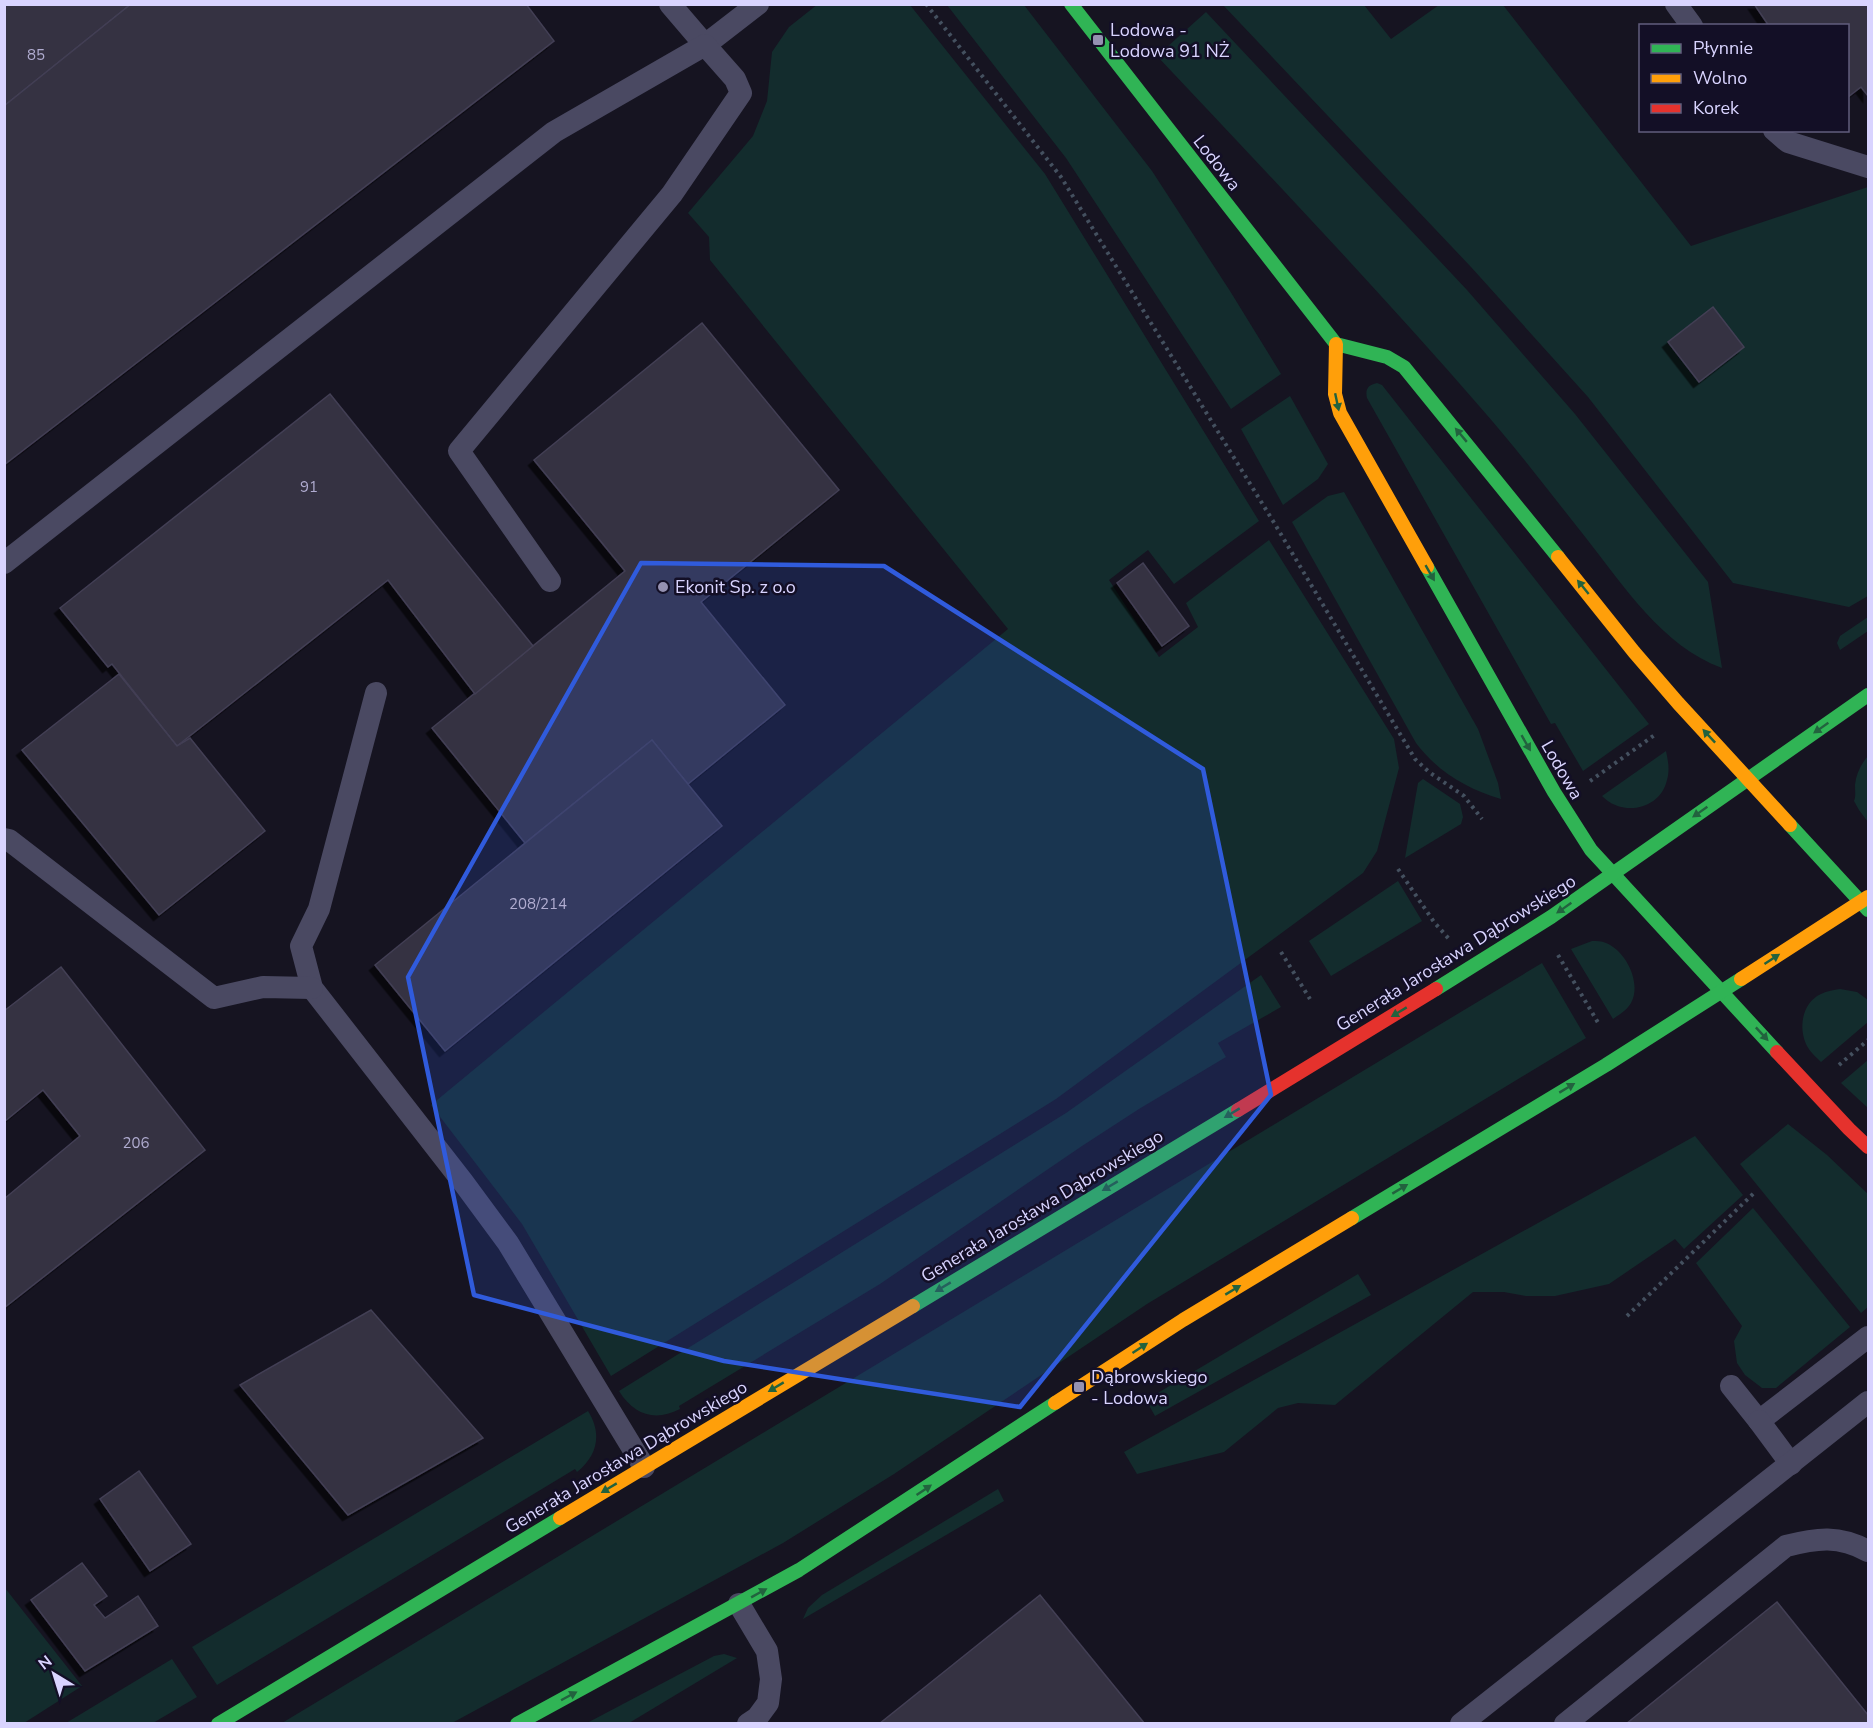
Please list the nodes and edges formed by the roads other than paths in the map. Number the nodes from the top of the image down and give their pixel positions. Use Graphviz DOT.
graph roads {
  1 [pos="670,4"];
  2 [pos="758,4"];
  3 [pos="1071,4"];
  4 [pos="1676,4"];
  5 [pos="1691,24"];
  6 [pos="705,45"];
  7 [pos="1776,132"];
  8 [pos="1869,167"];
  9 [pos="1336,344"];
  10 [pos="4,563"];
  11 [pos="550,580"];
  12 [pos="376,693"];
  13 [pos="1869,695"];
  14 [pos="1748,779"];
  15 [pos="4,839"];
  16 [pos="1612,874"];
  17 [pos="1866,903"];
  18 [pos="312,988"];
  19 [pos="1722,991"];
  20 [pos="1869,1147"];
  21 [pos="1869,1337"];
  22 [pos="1731,1386"];
  23 [pos="1869,1402"];
  24 [pos="1759,1421"];
  25 [pos="1791,1464"];
  26 [pos="644,1467"];
  27 [pos="1869,1551"];
  28 [pos="739,1604"];
  29 [pos="218,1724"];
  30 [pos="517,1724"];
  31 [pos="748,1724"];
  32 [pos="1461,1724"];
  33 [pos="1565,1724"];
  1 -- 6 [label="lane"];
  2 -- 6 [label="lane"];
  3 -- 9 [label="main road, Lodowa"];
  4 -- 5 [label="lane"];
  6 -- 10 [label="lane"];
  6 -- 11 [label="lane"];
  7 -- 8 [label="lane"];
  14 -- 9 [label="main road, one-way"];
  9 -- 16 [label="main road, Lodowa, one-way"];
  12 -- 18 [label="lane"];
  13 -- 14 [label="main road, Generała Jarosława Dąbrowskiego, one-way"];
  14 -- 16 [label="main road, Generała Jarosława Dąbrowskiego, one-way"];
  14 -- 17 [label="main road"];
  15 -- 18 [label="lane"];
  16 -- 19 [label="main road, Lodowa"];
  16 -- 26 [label="main road, Generała Jarosława Dąbrowskiego, one-way"];
  19 -- 17 [label="main road, one-way"];
  18 -- 26 [label="lane"];
  19 -- 20 [label="main road, Lodowa, one-way"];
  28 -- 19 [label="main road, one-way"];
  21 -- 24 [label="lane"];
  22 -- 24 [label="lane"];
  23 -- 25 [label="lane"];
  24 -- 25 [label="lane"];
  25 -- 32 [label="lane"];
  26 -- 29 [label="main road, Generała Jarosława Dąbrowskiego, one-way"];
  27 -- 33 [label="lane"];
  30 -- 28 [label="main road, one-way"];
  28 -- 31 [label="lane"];
}
